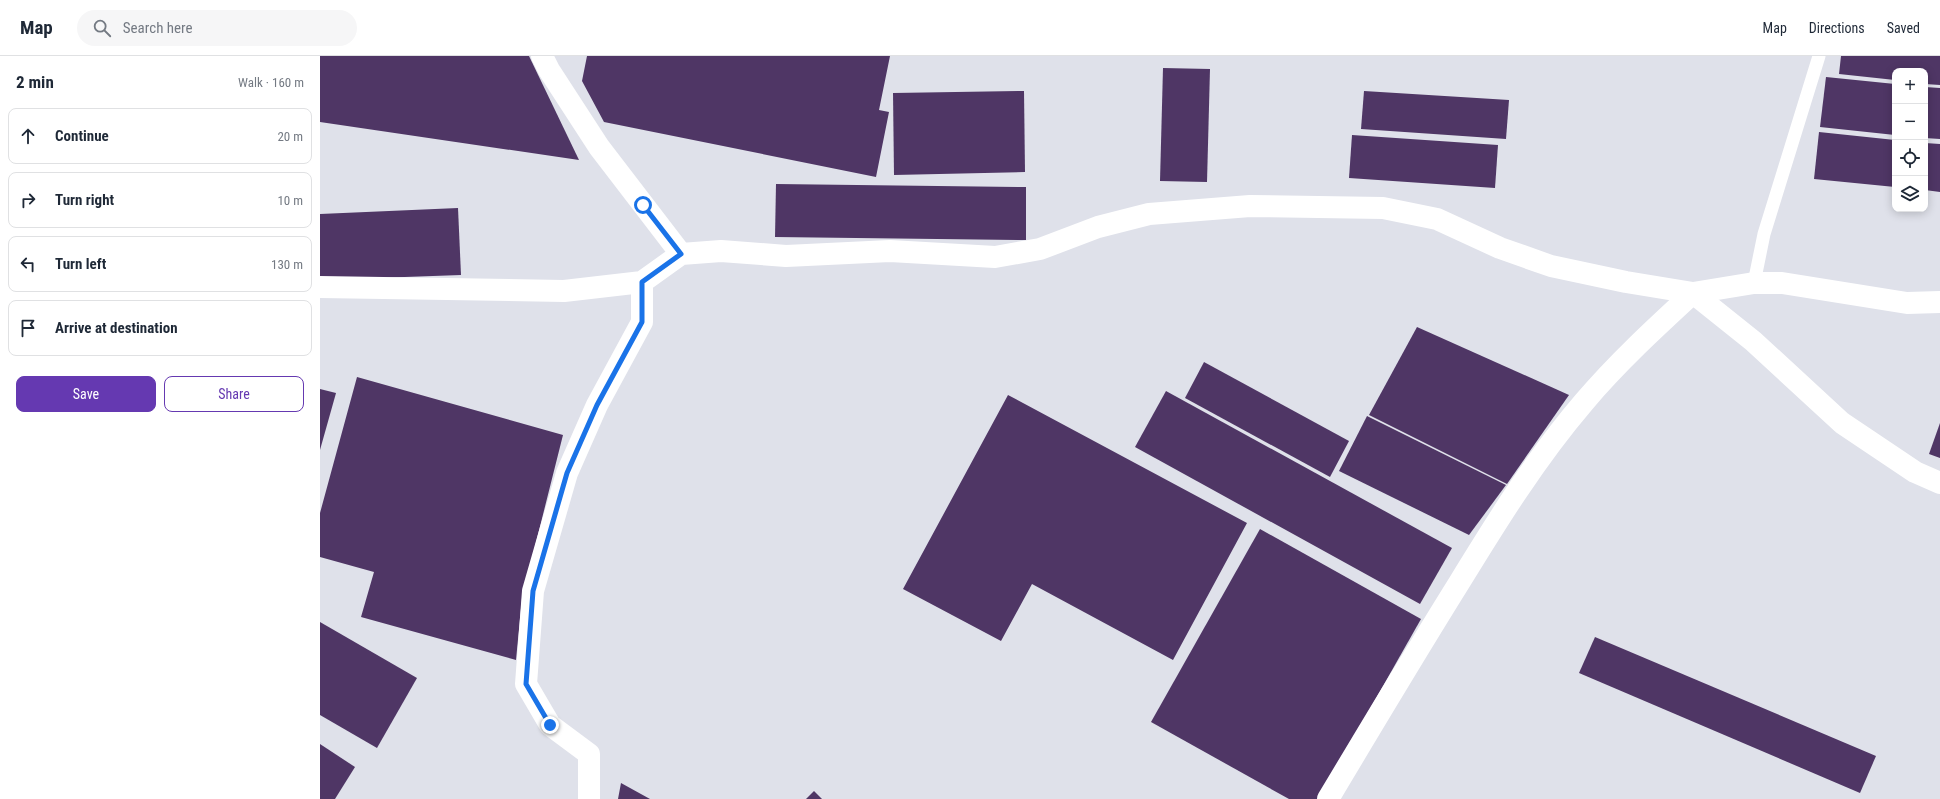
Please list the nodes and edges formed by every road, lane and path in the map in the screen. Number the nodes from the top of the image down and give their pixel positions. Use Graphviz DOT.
graph roads {
  1 [pos="542,56"];
  2 [pos="1819,56"];
  3 [pos="681,254"];
  4 [pos="642,282"];
  5 [pos="1754,283"];
  6 [pos="320,287"];
  7 [pos="1693,293"];
  8 [pos="1940,302"];
  9 [pos="1940,484"];
  10 [pos="589,799"];
  11 [pos="1328,799"];
  1 -- 3 [label="street"];
  2 -- 5 [label="lane"];
  3 -- 4 [label="street"];
  3 -- 7 [label="street"];
  4 -- 6 [label="street"];
  4 -- 10 [label="street"];
  5 -- 7 [label="street"];
  5 -- 8 [label="street"];
  7 -- 9 [label="street"];
  7 -- 11 [label="street"];
}
